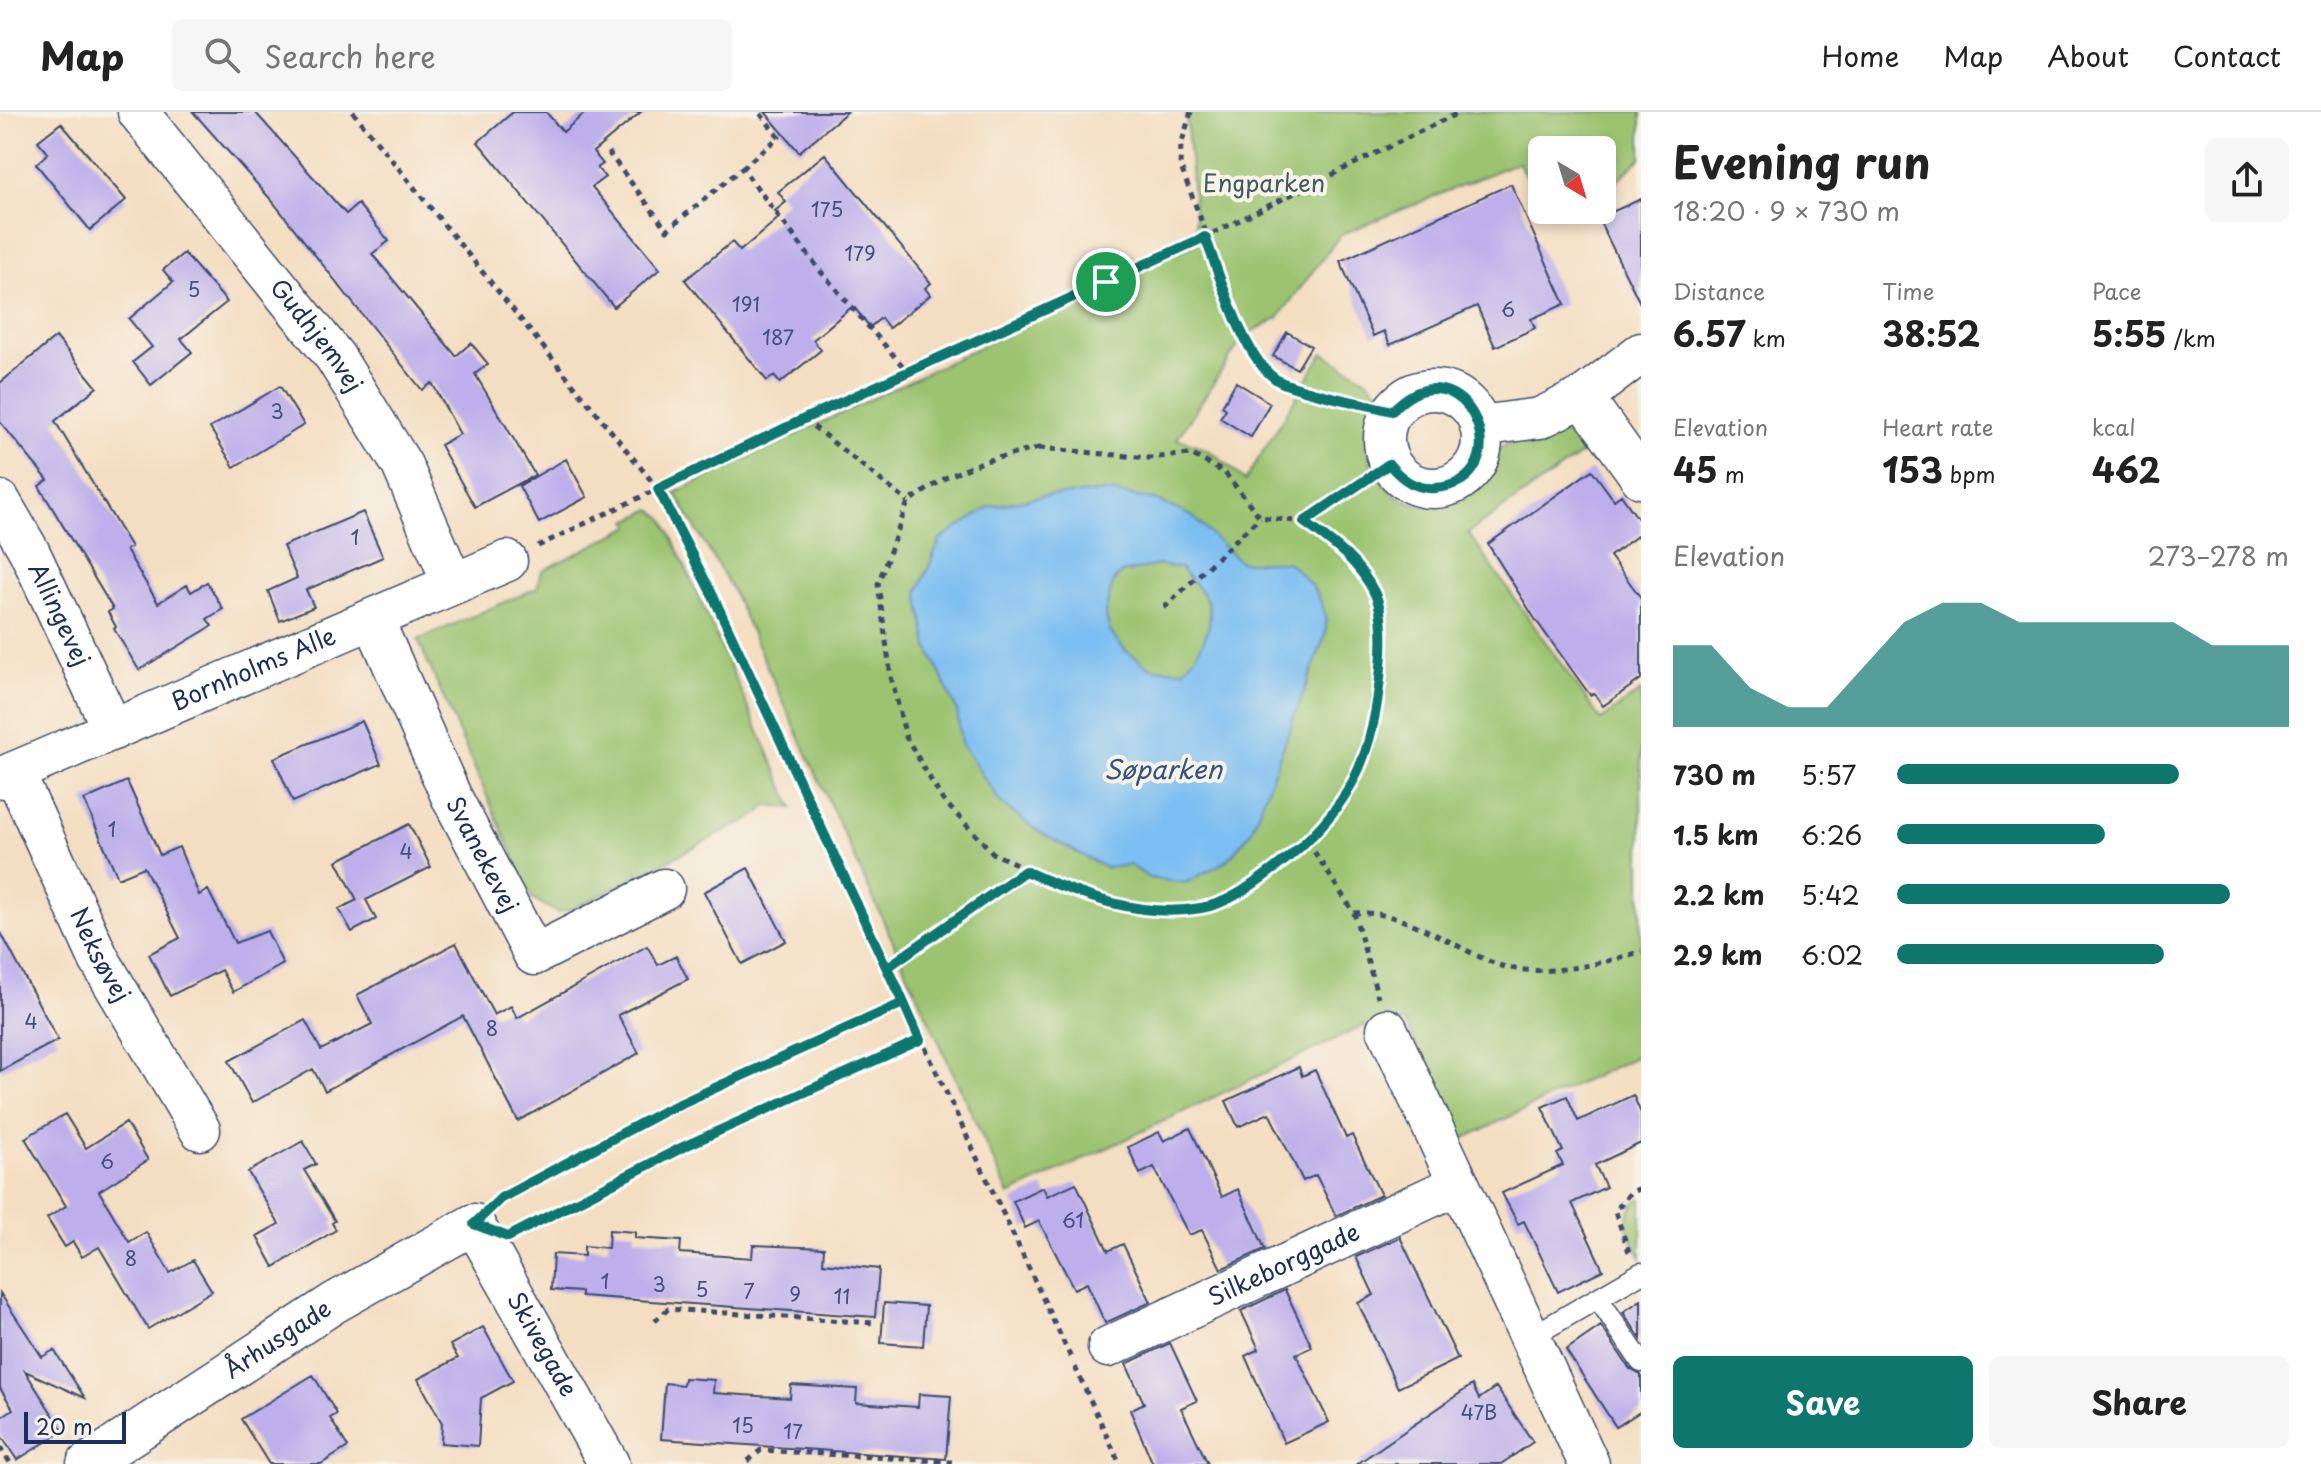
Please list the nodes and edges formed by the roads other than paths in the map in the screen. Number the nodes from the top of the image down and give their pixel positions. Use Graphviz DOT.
graph roads {
  1 [pos="138,112"];
  2 [pos="1641,353"];
  3 [pos="1583,397"];
  4 [pos="1480,426"];
  5 [pos="1641,478"];
  6 [pos="0,501"];
  7 [pos="507,561"];
  8 [pos="453,584"];
  9 [pos="373,619"];
  10 [pos="113,730"];
  11 [pos="7,775"];
  12 [pos="664,889"];
  13 [pos="1387,1029"];
  14 [pos="200,1130"];
  15 [pos="1459,1184"];
  16 [pos="474,1224"];
  17 [pos="1640,1274"];
  18 [pos="1598,1298"];
  19 [pos="1529,1338"];
  20 [pos="1108,1347"];
  21 [pos="1641,1362"];
  22 [pos="87,1464"];
  23 [pos="609,1464"];
  24 [pos="1588,1464"];
  1 -- 8 [label="street, Gudhjemvej"];
  2 -- 3 [label="street"];
  3 -- 4 [label="street"];
  3 -- 5 [label="street"];
  4 -- 4 [label="street"];
  6 -- 10 [label="street, Allingevej"];
  7 -- 8 [label="street, Bornholms Alle"];
  8 -- 9 [label="street, Bornholms Alle"];
  9 -- 10 [label="street, Bornholms Alle"];
  9 -- 12 [label="street, Svanekevej"];
  10 -- 11 [label="street, Bornholms Alle"];
  11 -- 14 [label="street, Neksøvej"];
  13 -- 15 [label="street"];
  15 -- 19 [label="street"];
  15 -- 20 [label="street, Silkeborggade"];
  16 -- 22 [label="street, Århusgade"];
  16 -- 23 [label="street, Skivegade"];
  17 -- 18 [label="lane"];
  18 -- 19 [label="lane"];
  18 -- 21 [label="lane"];
  19 -- 24 [label="street"];
}
